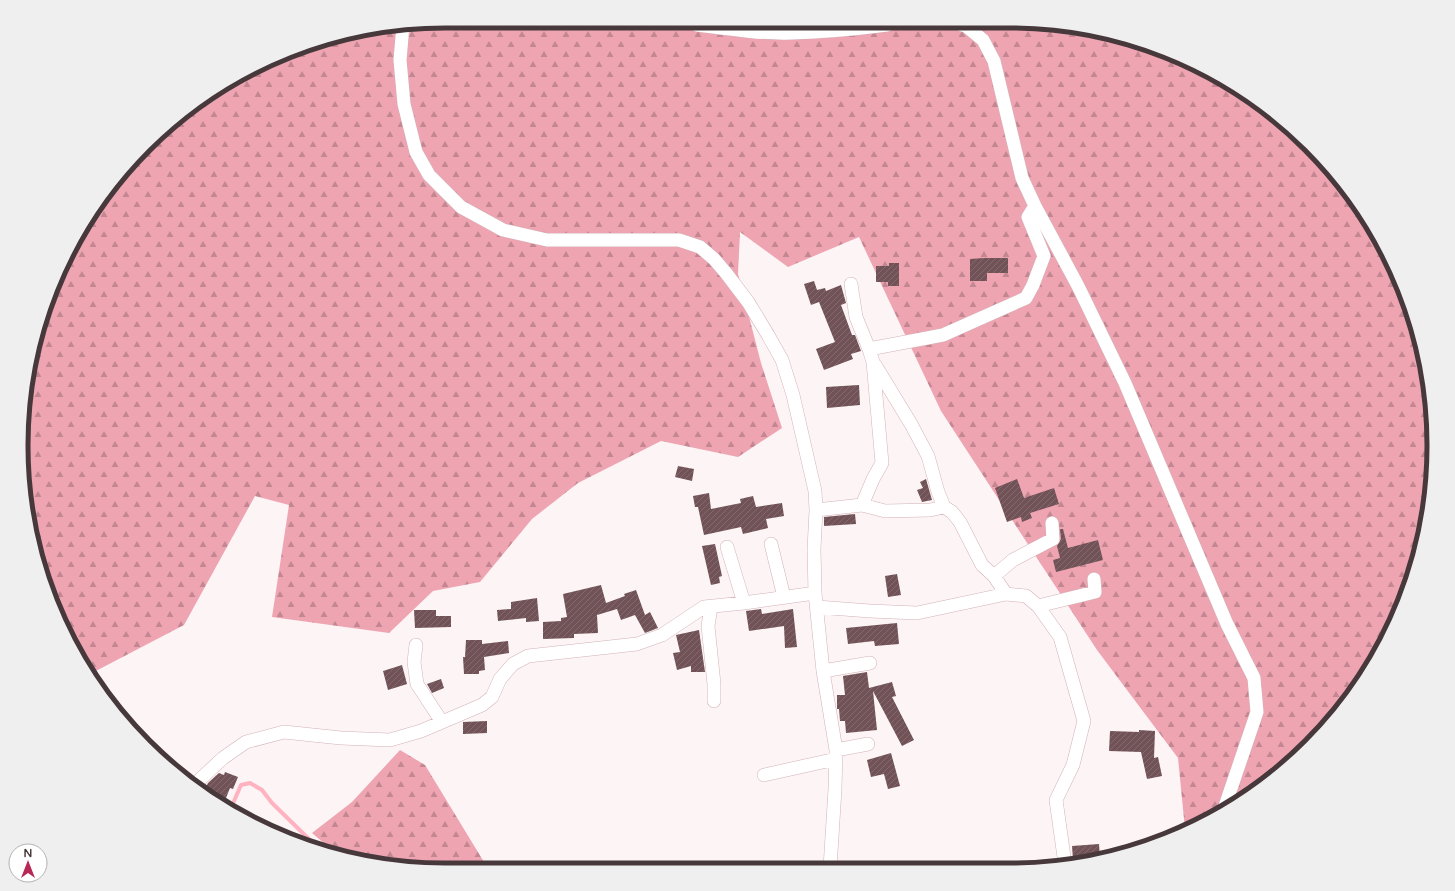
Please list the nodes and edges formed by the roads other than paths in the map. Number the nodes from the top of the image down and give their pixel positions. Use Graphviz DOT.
graph roads {
  1 [pos="719,28"];
  2 [pos="861,28"];
  3 [pos="968,28"];
  4 [pos="403,31"];
  5 [pos="1035,206"];
  6 [pos="851,284"];
  7 [pos="869,349"];
  8 [pos="873,362"];
  9 [pos="862,506"];
  10 [pos="944,507"];
  11 [pos="816,510"];
  12 [pos="1052,523"];
  13 [pos="771,544"];
  14 [pos="727,547"];
  15 [pos="994,576"];
  16 [pos="1094,579"];
  17 [pos="815,592"];
  18 [pos="1006,594"];
  19 [pos="784,597"];
  20 [pos="744,603"];
  21 [pos="1038,606"];
  22 [pos="711,607"];
  23 [pos="817,607"];
  24 [pos="416,645"];
  25 [pos="870,664"];
  26 [pos="823,670"];
  27 [pos="714,701"];
  28 [pos="442,722"];
  29 [pos="868,744"];
  30 [pos="836,754"];
  31 [pos="764,775"];
  32 [pos="198,782"];
  33 [pos="1226,802"];
  34 [pos="1064,859"];
  35 [pos="830,863"];
  1 -- 2 [label="street"];
  3 -- 5 [label="street"];
  4 -- 11 [label="street"];
  5 -- 7 [label="street"];
  5 -- 33 [label="street"];
  6 -- 7 [label="street"];
  7 -- 8 [label="street"];
  8 -- 9 [label="street"];
  8 -- 10 [label="street"];
  9 -- 10 [label="street"];
  9 -- 11 [label="street"];
  10 -- 15 [label="street"];
  11 -- 17 [label="street"];
  12 -- 15 [label="street"];
  13 -- 19 [label="street"];
  14 -- 20 [label="street"];
  15 -- 18 [label="street"];
  16 -- 21 [label="street"];
  17 -- 19 [label="street"];
  17 -- 23 [label="street"];
  18 -- 21 [label="street"];
  18 -- 23 [label="street"];
  19 -- 20 [label="street"];
  20 -- 22 [label="street"];
  21 -- 34 [label="street"];
  22 -- 27 [label="street"];
  22 -- 28 [label="street"];
  23 -- 26 [label="street"];
  24 -- 28 [label="street"];
  25 -- 26 [label="street"];
  26 -- 30 [label="street"];
  28 -- 32 [label="street"];
  29 -- 30 [label="street"];
  30 -- 31 [label="street"];
  30 -- 35 [label="street"];
}
